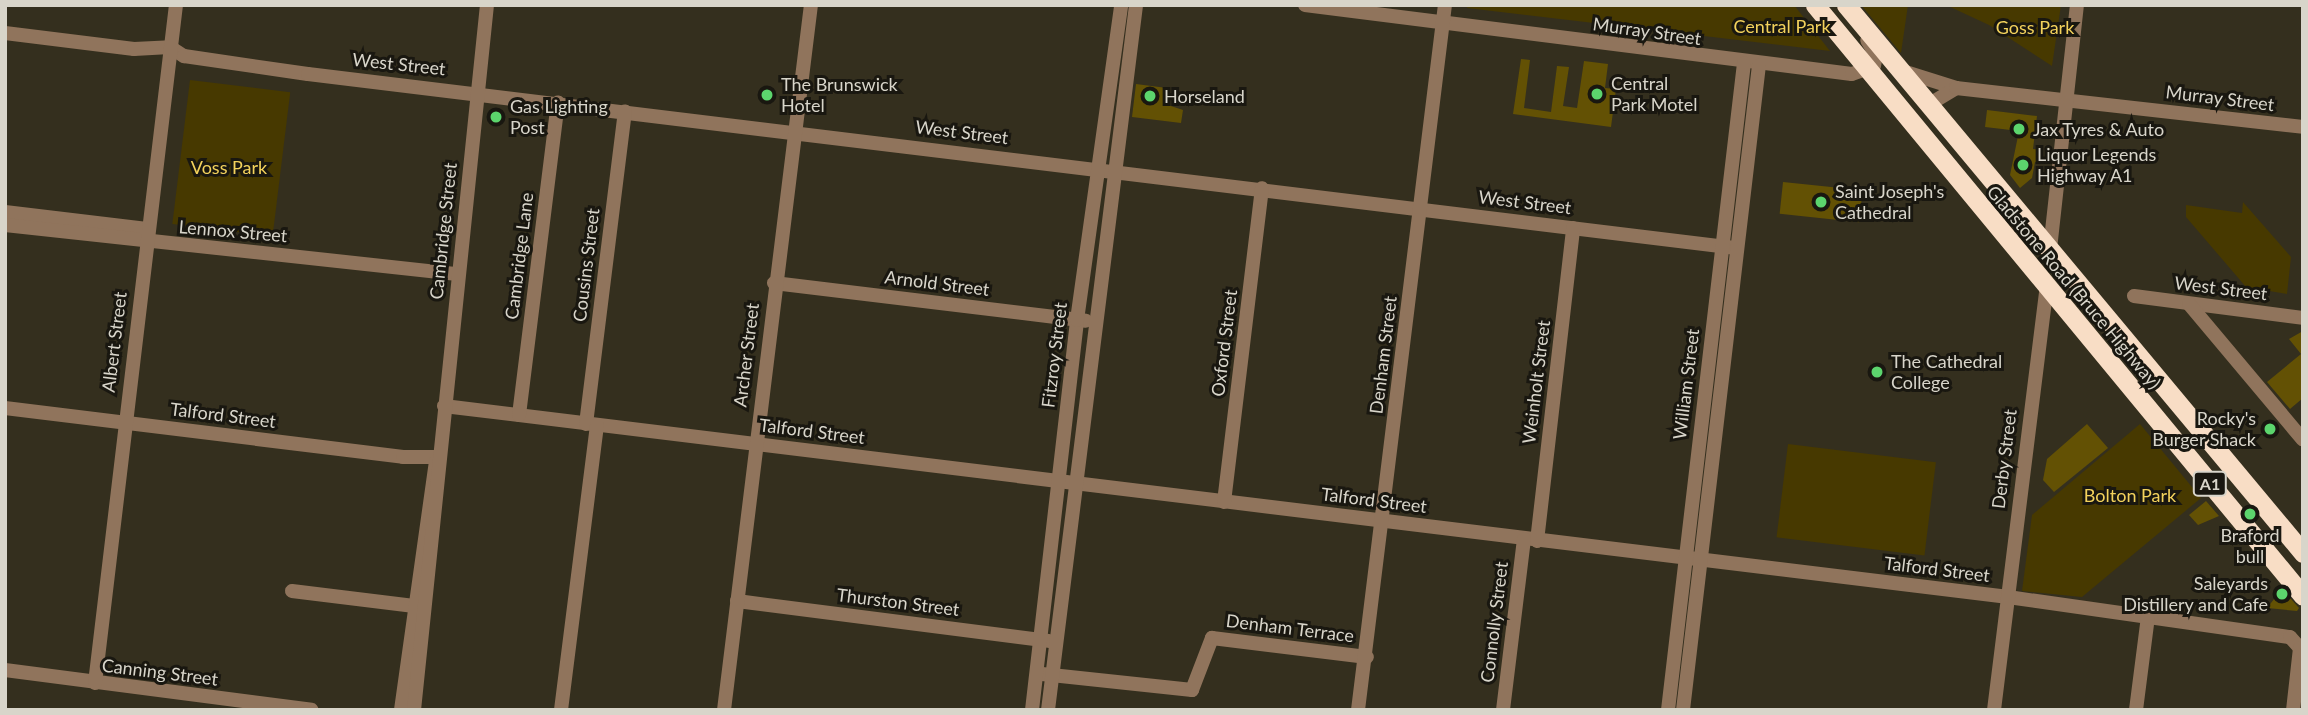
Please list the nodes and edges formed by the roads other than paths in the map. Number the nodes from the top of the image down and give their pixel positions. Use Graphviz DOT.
graph roads {
  1 [pos="176,5"];
  2 [pos="487,5"];
  3 [pos="811,5"];
  4 [pos="1121,5"];
  5 [pos="1136,5"];
  6 [pos="1305,5"];
  7 [pos="1445,5"];
  8 [pos="1815,5"];
  9 [pos="2077,5"];
  10 [pos="1847,7"];
  11 [pos="1443,22"];
  12 [pos="5,33"];
  13 [pos="170,54"];
  14 [pos="1744,64"];
  15 [pos="1759,65"];
  16 [pos="1899,70"];
  17 [pos="1865,72"];
  18 [pos="1956,88"];
  19 [pos="478,92"];
  20 [pos="2068,98"];
  21 [pos="558,102"];
  22 [pos="1928,105"];
  23 [pos="625,111"];
  24 [pos="2303,127"];
  25 [pos="796,132"];
  26 [pos="1108,169"];
  27 [pos="1262,188"];
  28 [pos="1421,208"];
  29 [pos="5,212"];
  30 [pos="5,225"];
  31 [pos="1573,228"];
  32 [pos="146,236"];
  33 [pos="1729,247"];
  34 [pos="2050,248"];
  35 [pos="457,274"];
  36 [pos="774,283"];
  37 [pos="2047,284"];
  38 [pos="2134,296"];
  39 [pos="2189,304"];
  40 [pos="2303,318"];
  41 [pos="1077,320"];
  42 [pos="1095,323"];
  43 [pos="444,406"];
  44 [pos="5,408"];
  45 [pos="519,415"];
  46 [pos="124,422"];
  47 [pos="592,424"];
  48 [pos="2303,440"];
  49 [pos="755,444"];
  50 [pos="437,458"];
  51 [pos="1058,481"];
  52 [pos="1074,483"];
  53 [pos="1224,502"];
  54 [pos="1382,520"];
  55 [pos="1530,540"];
  56 [pos="2303,553"];
  57 [pos="1691,560"];
  58 [pos="292,592"];
  59 [pos="2303,596"];
  60 [pos="2008,597"];
  61 [pos="737,601"];
  62 [pos="414,606"];
  63 [pos="2148,616"];
  64 [pos="1047,640"];
  65 [pos="1367,657"];
  66 [pos="5,670"];
  67 [pos="1044,674"];
  68 [pos="95,683"];
  69 [pos="311,710"];
  70 [pos="401,710"];
  71 [pos="414,710"];
  72 [pos="561,710"];
  73 [pos="724,710"];
  74 [pos="1032,710"];
  75 [pos="1048,710"];
  76 [pos="1358,710"];
  77 [pos="1503,710"];
  78 [pos="1668,710"];
  79 [pos="1683,710"];
  80 [pos="1994,710"];
  81 [pos="2136,710"];
  82 [pos="2293,710"];
  1 -- 13 [label="street, Albert Street"];
  2 -- 19 [label="street, Cambridge Street"];
  3 -- 25 [label="street, Archer Street"];
  4 -- 26 [label="street, Fitzroy Street"];
  5 -- 26 [label="street, Fitzroy Street"];
  6 -- 11 [label="street, Murray Street"];
  7 -- 11 [label="street, Denham Street"];
  8 -- 17 [label="highway, Gladstone Road (Bruce Highway) / A1"];
  9 -- 20 [label="street, Derby Street"];
  10 -- 16 [label="highway, Gladstone Road (Bruce Highway) / A1"];
  10 -- 17 [label="street"];
  11 -- 14 [label="street, Murray Street"];
  11 -- 28 [label="street, Denham Street"];
  12 -- 13 [label="street"];
  13 -- 19 [label="street, West Street"];
  13 -- 32 [label="street, Albert Street"];
  14 -- 15 [label="street, Murray Street"];
  14 -- 33 [label="street"];
  15 -- 17 [label="street, Murray Street"];
  15 -- 33 [label="street"];
  16 -- 18 [label="street, Murray Street"];
  16 -- 22 [label="highway, Gladstone Road (Bruce Highway) / A1"];
  17 -- 37 [label="highway, Gladstone Road (Bruce Highway) / A1"];
  18 -- 20 [label="street, Murray Street"];
  18 -- 22 [label="street"];
  19 -- 21 [label="street, West Street"];
  19 -- 35 [label="street, Cambridge Street"];
  20 -- 24 [label="street, Murray Street"];
  20 -- 34 [label="street, Derby Street"];
  21 -- 23 [label="street, West Street"];
  21 -- 45 [label="street, Cambridge Lane"];
  22 -- 34 [label="highway, Gladstone Road (Bruce Highway) / A1"];
  23 -- 25 [label="street, West Street"];
  23 -- 47 [label="street, Cousins Street"];
  25 -- 26 [label="street, West Street"];
  25 -- 36 [label="street, Archer Street"];
  26 -- 27 [label="street, West Street"];
  26 -- 41 [label="street, Fitzroy Street"];
  26 -- 42 [label="street, Fitzroy Street"];
  27 -- 28 [label="street, West Street"];
  27 -- 53 [label="street, Oxford Street"];
  28 -- 31 [label="street, West Street"];
  28 -- 54 [label="street, Denham Street"];
  29 -- 32 [label="street, Lennox Street"];
  30 -- 32 [label="street, Lennox Street"];
  31 -- 33 [label="street, West Street"];
  31 -- 55 [label="street, Weinholt Street"];
  32 -- 35 [label="street, Lennox Street"];
  32 -- 46 [label="street, Albert Street"];
  33 -- 57 [label="street"];
  34 -- 37 [label="highway, Derby Street"];
  34 -- 56 [label="highway, Gladstone Road (Bruce Highway) / A1"];
  35 -- 43 [label="street, Cambridge Street"];
  36 -- 41 [label="street, Arnold Street"];
  36 -- 49 [label="street, Archer Street"];
  37 -- 59 [label="highway, Gladstone Road (Bruce Highway) / A1"];
  37 -- 60 [label="street, Derby Street"];
  38 -- 39 [label="street, West Street"];
  39 -- 40 [label="street, West Street"];
  39 -- 48 [label="street"];
  41 -- 42 [label="street, Arnold Street"];
  41 -- 51 [label="street, Fitzroy Street"];
  42 -- 52 [label="street, Fitzroy Street"];
  43 -- 45 [label="street, Talford Street"];
  43 -- 50 [label="street, Cambridge Street"];
  44 -- 46 [label="street, Talford Street"];
  45 -- 47 [label="street, Talford Street"];
  46 -- 50 [label="street, Talford Street"];
  46 -- 68 [label="street, Albert Street"];
  47 -- 49 [label="street, Talford Street"];
  47 -- 72 [label="street, Cousins Street"];
  49 -- 51 [label="street, Talford Street"];
  49 -- 61 [label="street, Archer Street"];
  50 -- 62 [label="street, Cambridge Street"];
  50 -- 71 [label="street, Cambridge Street"];
  51 -- 52 [label="street, Talford Street"];
  51 -- 64 [label="street, Fitzroy Street"];
  52 -- 53 [label="street, Talford Street"];
  52 -- 64 [label="street, Fitzroy Street"];
  53 -- 54 [label="street, Talford Street"];
  54 -- 55 [label="street, Talford Street"];
  54 -- 65 [label="street, Denham Street"];
  55 -- 57 [label="street, Talford Street"];
  55 -- 77 [label="street, Connolly Street"];
  57 -- 60 [label="street, Talford Street"];
  57 -- 78 [label="street"];
  57 -- 79 [label="street"];
  58 -- 62 [label="street"];
  60 -- 63 [label="street, Talford Street"];
  60 -- 80 [label="street, Derby Street"];
  61 -- 64 [label="street, Thurston Street"];
  61 -- 73 [label="street, Archer Street"];
  62 -- 70 [label="street, Cambridge Street"];
  63 -- 81 [label="street"];
  63 -- 82 [label="street, Talford Street"];
  64 -- 67 [label="street, Fitzroy Street"];
  65 -- 67 [label="street, Denham Terrace"];
  65 -- 76 [label="street, Denham Street"];
  66 -- 68 [label="street, Canning Street"];
  67 -- 74 [label="street, Fitzroy Street"];
  67 -- 75 [label="street, Fitzroy Street"];
  68 -- 69 [label="street, Canning Street"];
}
